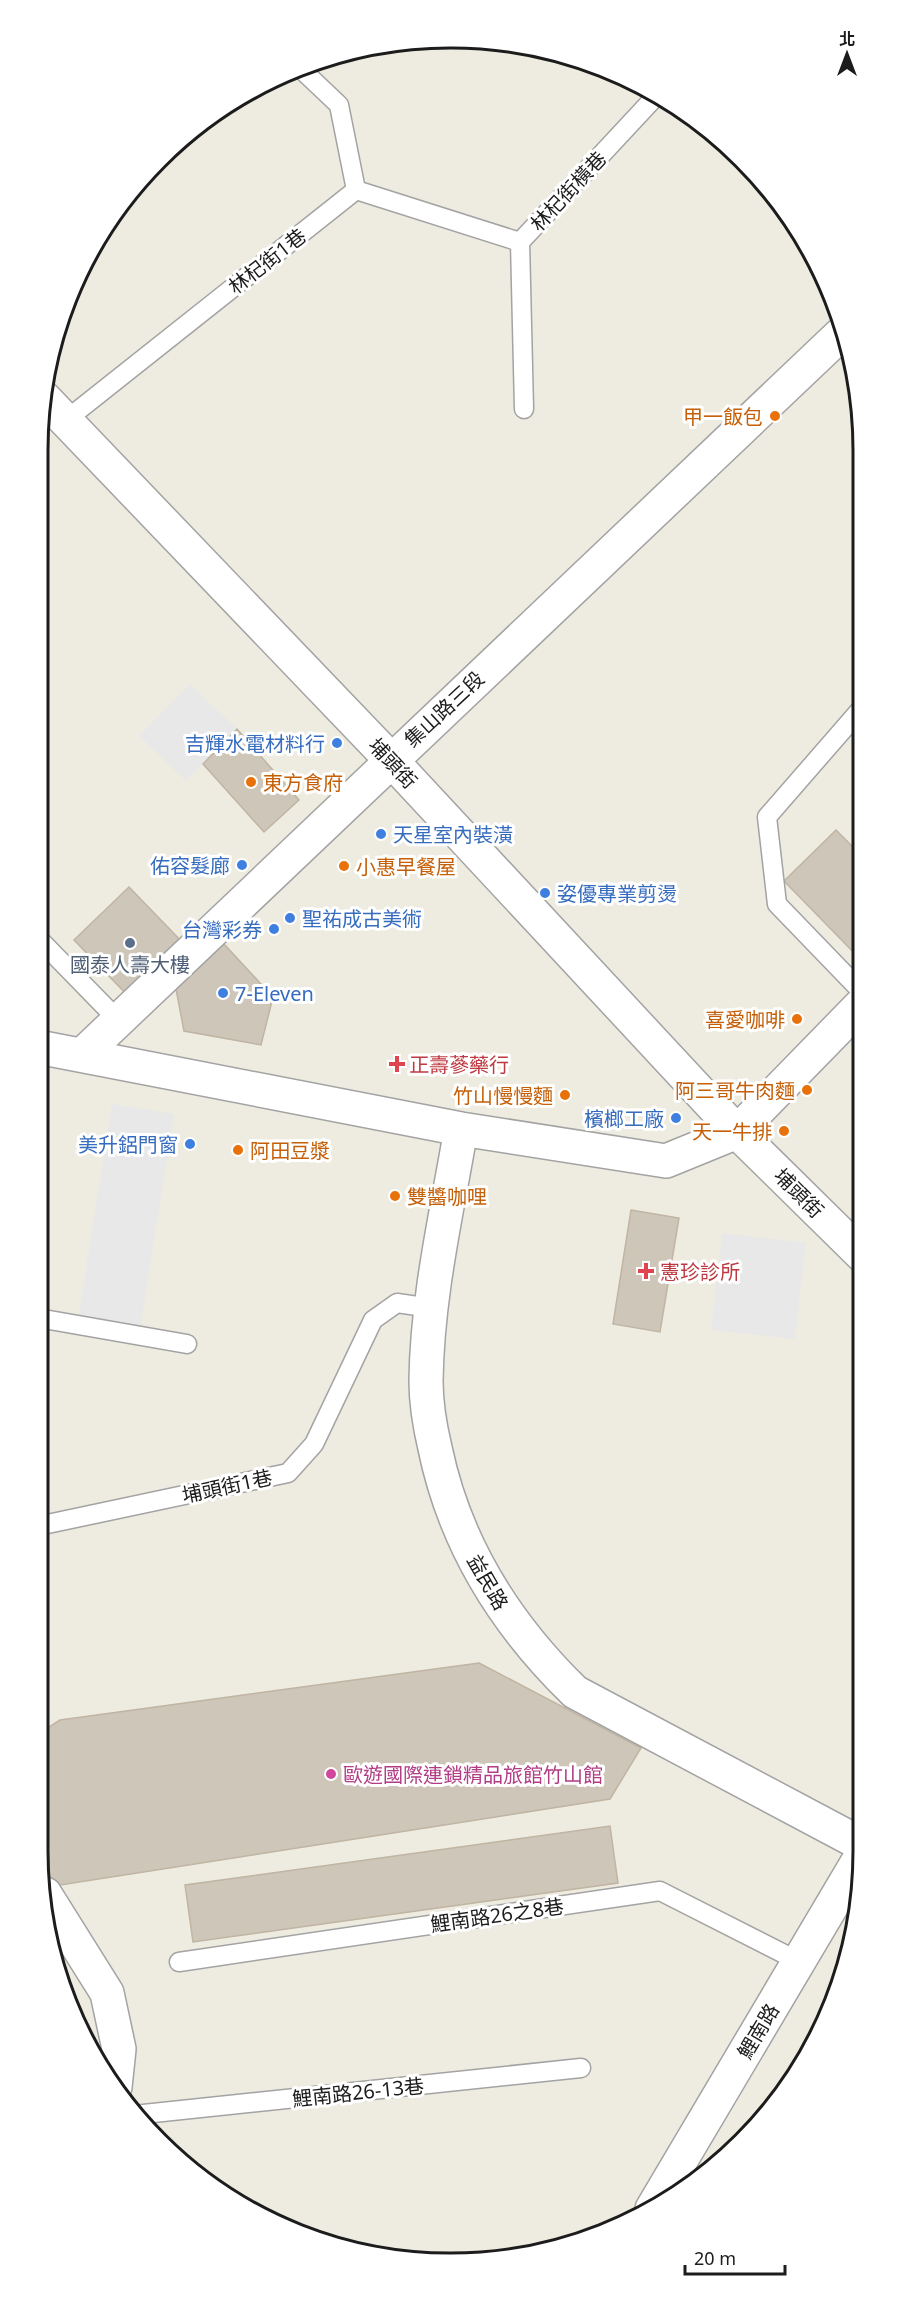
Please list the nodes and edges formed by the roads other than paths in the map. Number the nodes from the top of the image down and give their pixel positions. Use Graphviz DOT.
graph roads {
  1 [pos="307,75"];
  2 [pos="651,101"];
  3 [pos="356,190"];
  4 [pos="520,242"];
  5 [pos="837,338"];
  6 [pos="55,409"];
  7 [pos="524,409"];
  8 [pos="853,718"];
  9 [pos="391,760"];
  10 [pos="48,948"];
  11 [pos="853,983"];
  12 [pos="853,1013"];
  13 [pos="118,1020"];
  14 [pos="48,1049"];
  15 [pos="82,1055"];
  16 [pos="461,1129"];
  17 [pos="737,1132"];
  18 [pos="853,1246"];
  19 [pos="431,1308"];
  20 [pos="48,1320"];
  21 [pos="187,1344"];
  22 [pos="48,1524"];
  23 [pos="853,1839"];
  24 [pos="852,1872"];
  25 [pos="51,1904"];
  26 [pos="179,1962"];
  27 [pos="800,1962"];
  28 [pos="581,2068"];
  29 [pos="116,2074"];
  30 [pos="146,2114"];
  31 [pos="662,2193"];
  1 -- 3 [label="lane"];
  2 -- 4 [label="lane, 林杞街橫巷"];
  3 -- 4 [label="lane"];
  3 -- 6 [label="lane, 林杞街1巷"];
  4 -- 7 [label="lane, 林杞街橫巷"];
  5 -- 9 [label="street, 集山路三段"];
  6 -- 9 [label="street, 埔頭街"];
  8 -- 11 [label="lane"];
  9 -- 13 [label="street, 集山路三段"];
  9 -- 17 [label="street, 埔頭街"];
  10 -- 13 [label="lane"];
  12 -- 17 [label="street"];
  13 -- 15 [label="street, 集山路三段"];
  14 -- 15 [label="street"];
  15 -- 16 [label="street"];
  16 -- 17 [label="street"];
  16 -- 19 [label="street, 益民路"];
  17 -- 18 [label="street, 埔頭街"];
  19 -- 22 [label="lane, 埔頭街1巷"];
  19 -- 23 [label="street, 益民路"];
  20 -- 21 [label="lane"];
  24 -- 27 [label="street, 鯉南路"];
  25 -- 29 [label="street"];
  26 -- 27 [label="lane, 鯉南路26之8巷"];
  27 -- 31 [label="street, 鯉南路"];
  28 -- 30 [label="lane, 鯉南路26-13巷"];
}
